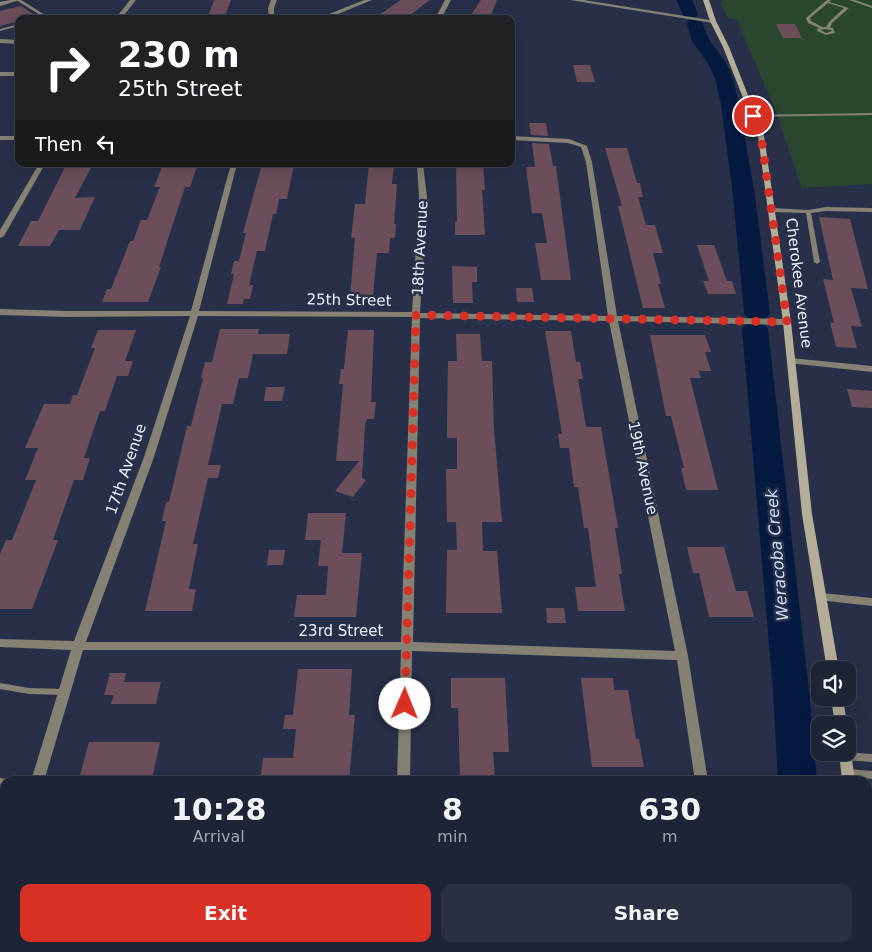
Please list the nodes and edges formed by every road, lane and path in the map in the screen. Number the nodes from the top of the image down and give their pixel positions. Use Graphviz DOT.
graph roads {
  1 [pos="18,0"];
  2 [pos="133,0"];
  3 [pos="274,0"];
  4 [pos="369,0"];
  5 [pos="448,0"];
  6 [pos="573,0"];
  7 [pos="706,0"];
  8 [pos="851,0"];
  9 [pos="828,1"];
  10 [pos="0,4"];
  11 [pos="872,7"];
  12 [pos="43,15"];
  13 [pos="121,15"];
  14 [pos="272,15"];
  15 [pos="330,15"];
  16 [pos="440,15"];
  17 [pos="713,21"];
  18 [pos="15,26"];
  19 [pos="821,28"];
  20 [pos="828,28"];
  21 [pos="0,30"];
  22 [pos="0,41"];
  23 [pos="15,42"];
  24 [pos="0,74"];
  25 [pos="15,74"];
  26 [pos="872,114"];
  27 [pos="753,116"];
  28 [pos="0,138"];
  29 [pos="15,138"];
  30 [pos="515,138"];
  31 [pos="40,167"];
  32 [pos="233,167"];
  33 [pos="420,167"];
  34 [pos="772,210"];
  35 [pos="872,210"];
  36 [pos="808,212"];
  37 [pos="0,236"];
  38 [pos="817,262"];
  39 [pos="0,312"];
  40 [pos="194,315"];
  41 [pos="416,315"];
  42 [pos="613,319"];
  43 [pos="787,322"];
  44 [pos="791,361"];
  45 [pos="872,368"];
  46 [pos="822,597"];
  47 [pos="872,602"];
  48 [pos="0,643"];
  49 [pos="78,646"];
  50 [pos="406,646"];
  51 [pos="682,656"];
  52 [pos="832,661"];
  53 [pos="0,686"];
  54 [pos="64,692"];
  55 [pos="856,756"];
  56 [pos="872,758"];
  57 [pos="846,761"];
  58 [pos="39,776"];
  59 [pos="403,776"];
  60 [pos="701,776"];
  61 [pos="849,776"];
  1 -- 10 [label="street"];
  1 -- 12 [label="lane"];
  2 -- 13 [label="street"];
  3 -- 14 [label="street"];
  4 -- 15 [label="street"];
  5 -- 16 [label="street"];
  6 -- 17 [label="street"];
  7 -- 17 [label="street, Cherokee Avenue"];
  8 -- 11 [label="lane"];
  9 -- 19 [label="lane"];
  9 -- 20 [label="lane"];
  17 -- 27 [label="street, Cherokee Avenue"];
  18 -- 21 [label="lane"];
  19 -- 20 [label="lane"];
  19 -- 20 [label="lane"];
  22 -- 23 [label="street"];
  24 -- 25 [label="street"];
  26 -- 27 [label="lane"];
  27 -- 34 [label="street, Cherokee Avenue"];
  28 -- 29 [label="street"];
  30 -- 42 [label="street, 19th Avenue"];
  31 -- 37 [label="street"];
  32 -- 40 [label="street, 17th Avenue"];
  33 -- 41 [label="street, 18th Avenue"];
  34 -- 36 [label="lane"];
  34 -- 43 [label="street, Cherokee Avenue"];
  35 -- 36 [label="lane"];
  36 -- 38 [label="lane"];
  39 -- 40 [label="street, 25th Street"];
  40 -- 41 [label="street, 25th Street"];
  40 -- 49 [label="street, 17th Avenue"];
  41 -- 42 [label="street, 25th Street"];
  41 -- 50 [label="street, 18th Avenue"];
  42 -- 43 [label="street, 25th Street"];
  42 -- 51 [label="street, 19th Avenue"];
  43 -- 44 [label="street, Cherokee Avenue"];
  44 -- 45 [label="street"];
  44 -- 46 [label="street, Cherokee Avenue"];
  46 -- 47 [label="street"];
  46 -- 52 [label="street, Cherokee Avenue"];
  48 -- 49 [label="street, 23rd Street"];
  49 -- 50 [label="street, 23rd Street"];
  49 -- 54 [label="street, 17th Avenue"];
  50 -- 51 [label="street, 23rd Street"];
  50 -- 59 [label="street, 18th Avenue"];
  51 -- 60 [label="street, 19th Avenue"];
  53 -- 54 [label="lane"];
  54 -- 58 [label="street, 17th Avenue"];
  55 -- 56 [label="lane"];
  57 -- 61 [label="street"];
}
